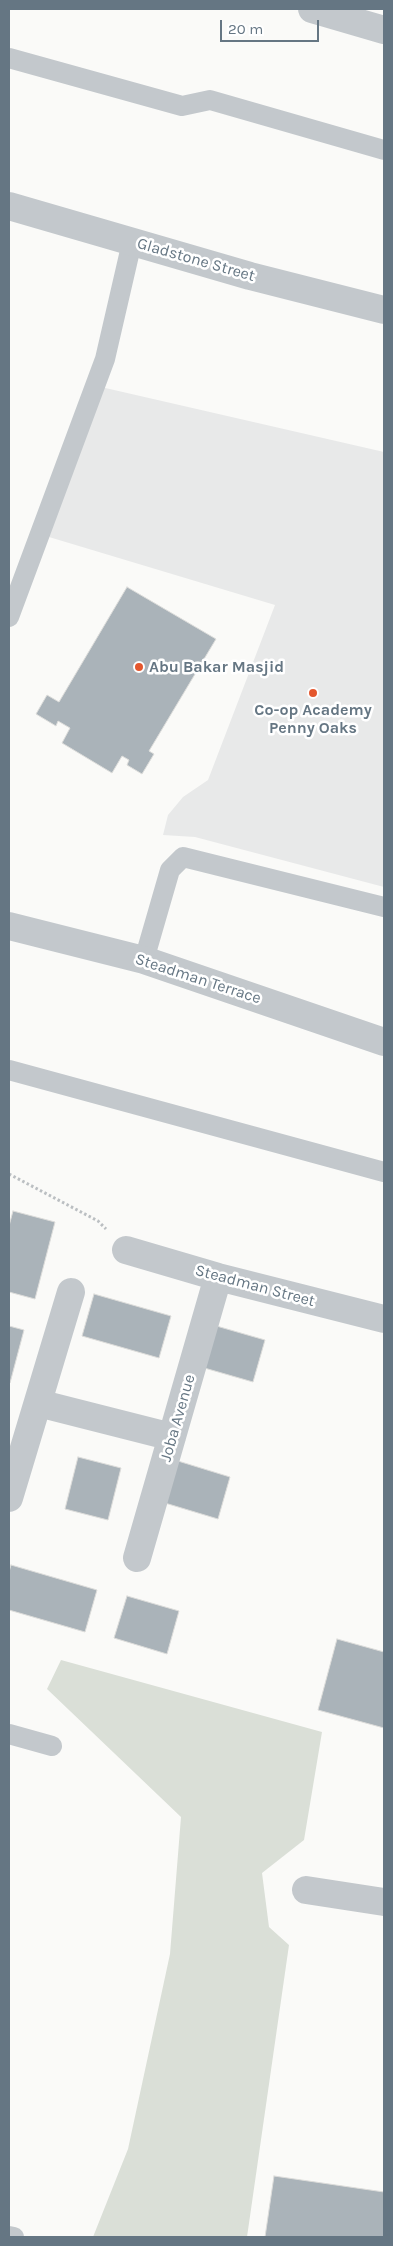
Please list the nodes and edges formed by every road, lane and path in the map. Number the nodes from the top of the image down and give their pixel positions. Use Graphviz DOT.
graph roads {
  1 [pos="312,9"];
  2 [pos="384,30"];
  3 [pos="9,58"];
  4 [pos="384,150"];
  5 [pos="9,206"];
  6 [pos="132,242"];
  7 [pos="384,310"];
  8 [pos="9,617"];
  9 [pos="384,907"];
  10 [pos="9,926"];
  11 [pos="144,960"];
  12 [pos="384,1042"];
  13 [pos="9,1070"];
  14 [pos="384,1172"];
  15 [pos="9,1174"];
  16 [pos="126,1250"];
  17 [pos="218,1277"];
  18 [pos="71,1292"];
  19 [pos="384,1319"];
  20 [pos="38,1403"];
  21 [pos="172,1437"];
  22 [pos="9,1498"];
  23 [pos="137,1558"];
  24 [pos="9,1734"];
  25 [pos="52,1746"];
  26 [pos="306,1890"];
  27 [pos="384,1902"];
  28 [pos="9,2236"];
  29 [pos="14,2237"];
  1 -- 2 [label="street"];
  3 -- 4 [label="lane"];
  5 -- 6 [label="street, Gladstone Street"];
  6 -- 7 [label="street, Gladstone Street"];
  6 -- 8 [label="lane"];
  9 -- 11 [label="lane"];
  10 -- 11 [label="street, Steadman Terrace"];
  11 -- 12 [label="street, Steadman Terrace"];
  13 -- 14 [label="lane"];
  15 -- 16 [label="path"];
  16 -- 17 [label="street, Steadman Street"];
  17 -- 19 [label="street, Steadman Street"];
  17 -- 21 [label="street, Joba Avenue"];
  18 -- 20 [label="street"];
  20 -- 21 [label="street"];
  20 -- 22 [label="street"];
  21 -- 23 [label="street, Joba Avenue"];
  24 -- 25 [label="lane"];
  26 -- 27 [label="street"];
  28 -- 29 [label="lane"];
}
